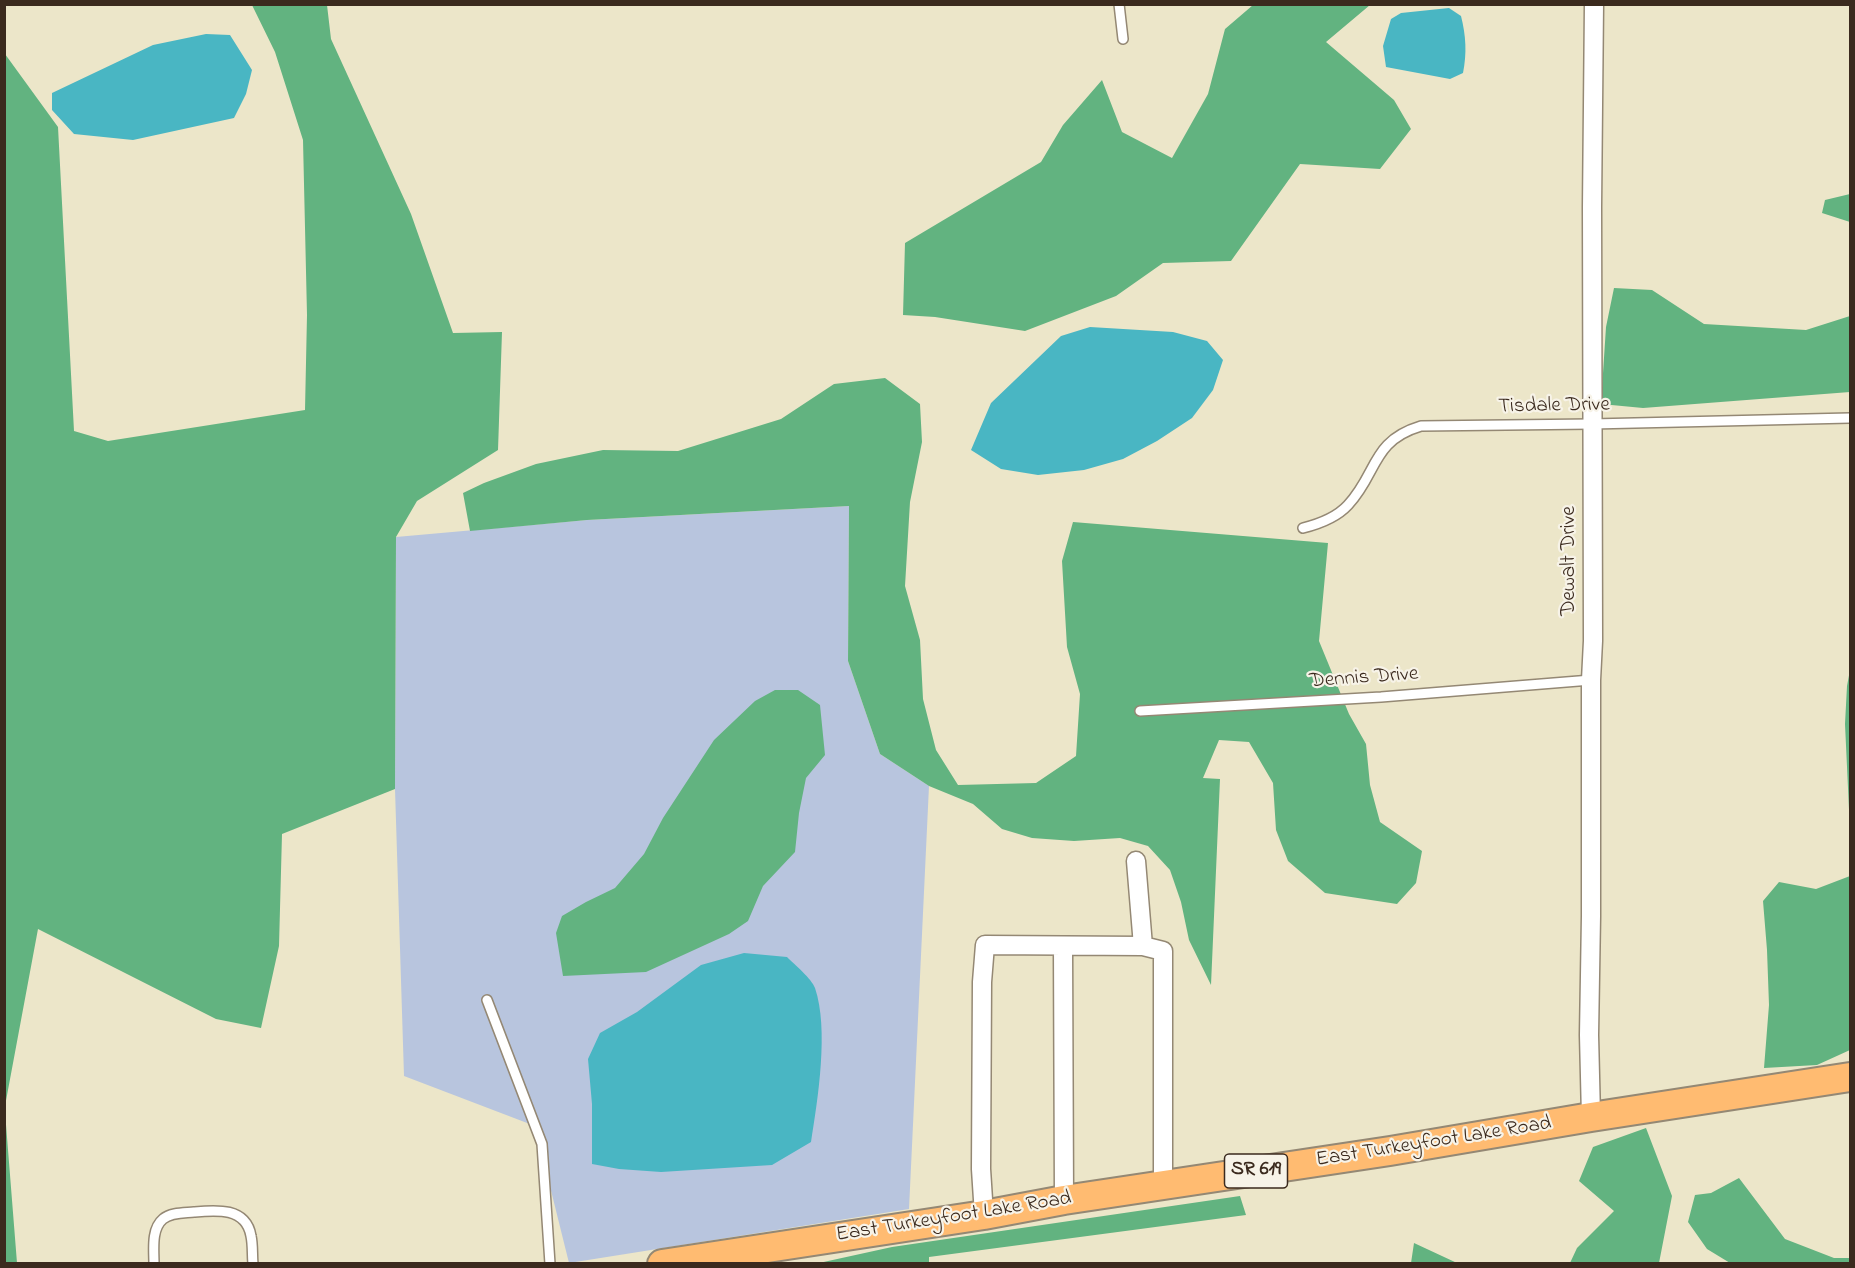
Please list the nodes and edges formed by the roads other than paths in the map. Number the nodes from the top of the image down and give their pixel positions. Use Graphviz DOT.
graph roads {
  1 [pos="1119,4"];
  2 [pos="1594,4"];
  3 [pos="1123,39"];
  4 [pos="1851,418"];
  5 [pos="1592,424"];
  6 [pos="1303,528"];
  7 [pos="1591,680"];
  8 [pos="1140,711"];
  9 [pos="1136,861"];
  10 [pos="1143,946"];
  11 [pos="1063,947"];
  12 [pos="487,1000"];
  13 [pos="1851,1077"];
  14 [pos="1591,1117"];
  15 [pos="1163,1185"];
  16 [pos="1064,1200"];
  17 [pos="984,1215"];
  18 [pos="154,1263"];
  19 [pos="253,1263"];
  20 [pos="550,1263"];
  21 [pos="662,1263"];
  1 -- 3 [label="lane"];
  2 -- 5 [label="street, Dewalt Drive"];
  4 -- 5 [label="lane, Tisdale Drive"];
  5 -- 6 [label="lane, Tisdale Drive"];
  5 -- 7 [label="street, Dewalt Drive"];
  7 -- 8 [label="lane, Dennis Drive"];
  7 -- 14 [label="street, Dewalt Drive"];
  9 -- 10 [label="street"];
  10 -- 11 [label="street"];
  10 -- 15 [label="street"];
  11 -- 16 [label="street"];
  11 -- 17 [label="street"];
  12 -- 20 [label="lane"];
  13 -- 14 [label="main road, East Turkeyfoot Lake Road / SR 619"];
  14 -- 15 [label="main road, East Turkeyfoot Lake Road / SR 619"];
  15 -- 16 [label="main road, East Turkeyfoot Lake Road / SR 619"];
  16 -- 17 [label="main road, East Turkeyfoot Lake Road / SR 619"];
  17 -- 21 [label="main road, East Turkeyfoot Lake Road / SR 619"];
  18 -- 19 [label="lane"];
}
